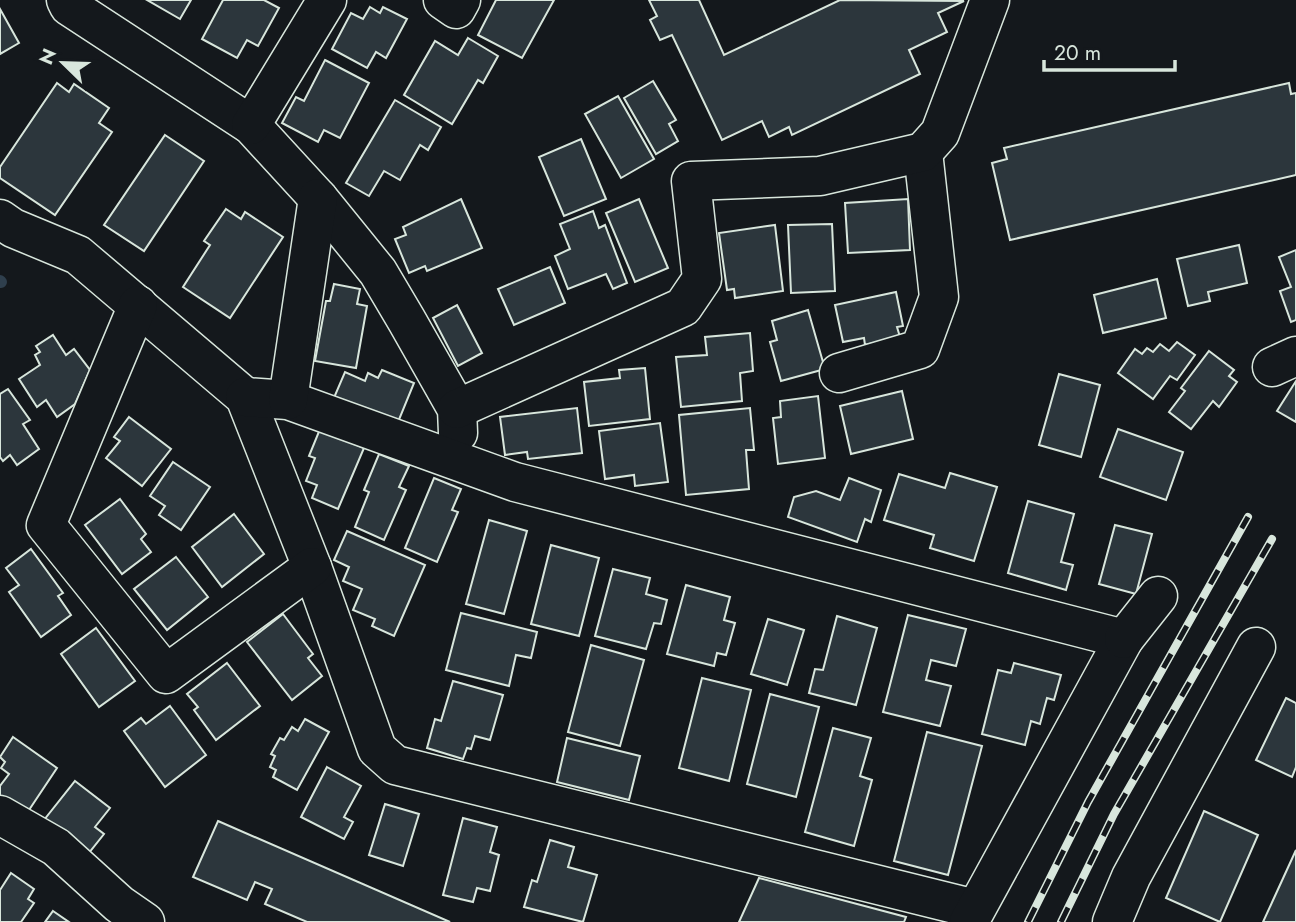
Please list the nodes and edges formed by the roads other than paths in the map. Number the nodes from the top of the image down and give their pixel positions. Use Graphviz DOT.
graph roads {
  1 [pos="66,0"];
  2 [pos="327,0"];
  3 [pos="443,0"];
  4 [pos="461,0"];
  5 [pos="990,0"];
  6 [pos="251,125"];
  7 [pos="923,152"];
  8 [pos="318,198"];
  9 [pos="0,219"];
  10 [pos="138,305"];
  11 [pos="839,373"];
  12 [pos="245,397"];
  13 [pos="288,400"];
  14 [pos="457,409"];
  15 [pos="459,463"];
  16 [pos="312,567"];
  17 [pos="1158,596"];
  18 [pos="1124,639"];
  19 [pos="1256,646"];
  20 [pos="0,816"];
  21 [pos="972,916"];
  22 [pos="145,922"];
  23 [pos="1112,922"];
  1 -- 6 [label="street"];
  2 -- 6 [label="street"];
  3 -- 4 [label="street"];
  5 -- 7 [label="street"];
  6 -- 8 [label="street"];
  7 -- 11 [label="street"];
  7 -- 14 [label="street"];
  8 -- 13 [label="street"];
  8 -- 14 [label="street"];
  9 -- 10 [label="street"];
  10 -- 12 [label="street"];
  10 -- 16 [label="street"];
  12 -- 13 [label="street"];
  12 -- 16 [label="street"];
  13 -- 15 [label="street"];
  14 -- 15 [label="street"];
  15 -- 18 [label="street"];
  16 -- 21 [label="street"];
  17 -- 18 [label="street"];
  18 -- 21 [label="street"];
  19 -- 23 [label="street"];
  20 -- 22 [label="street"];
}
